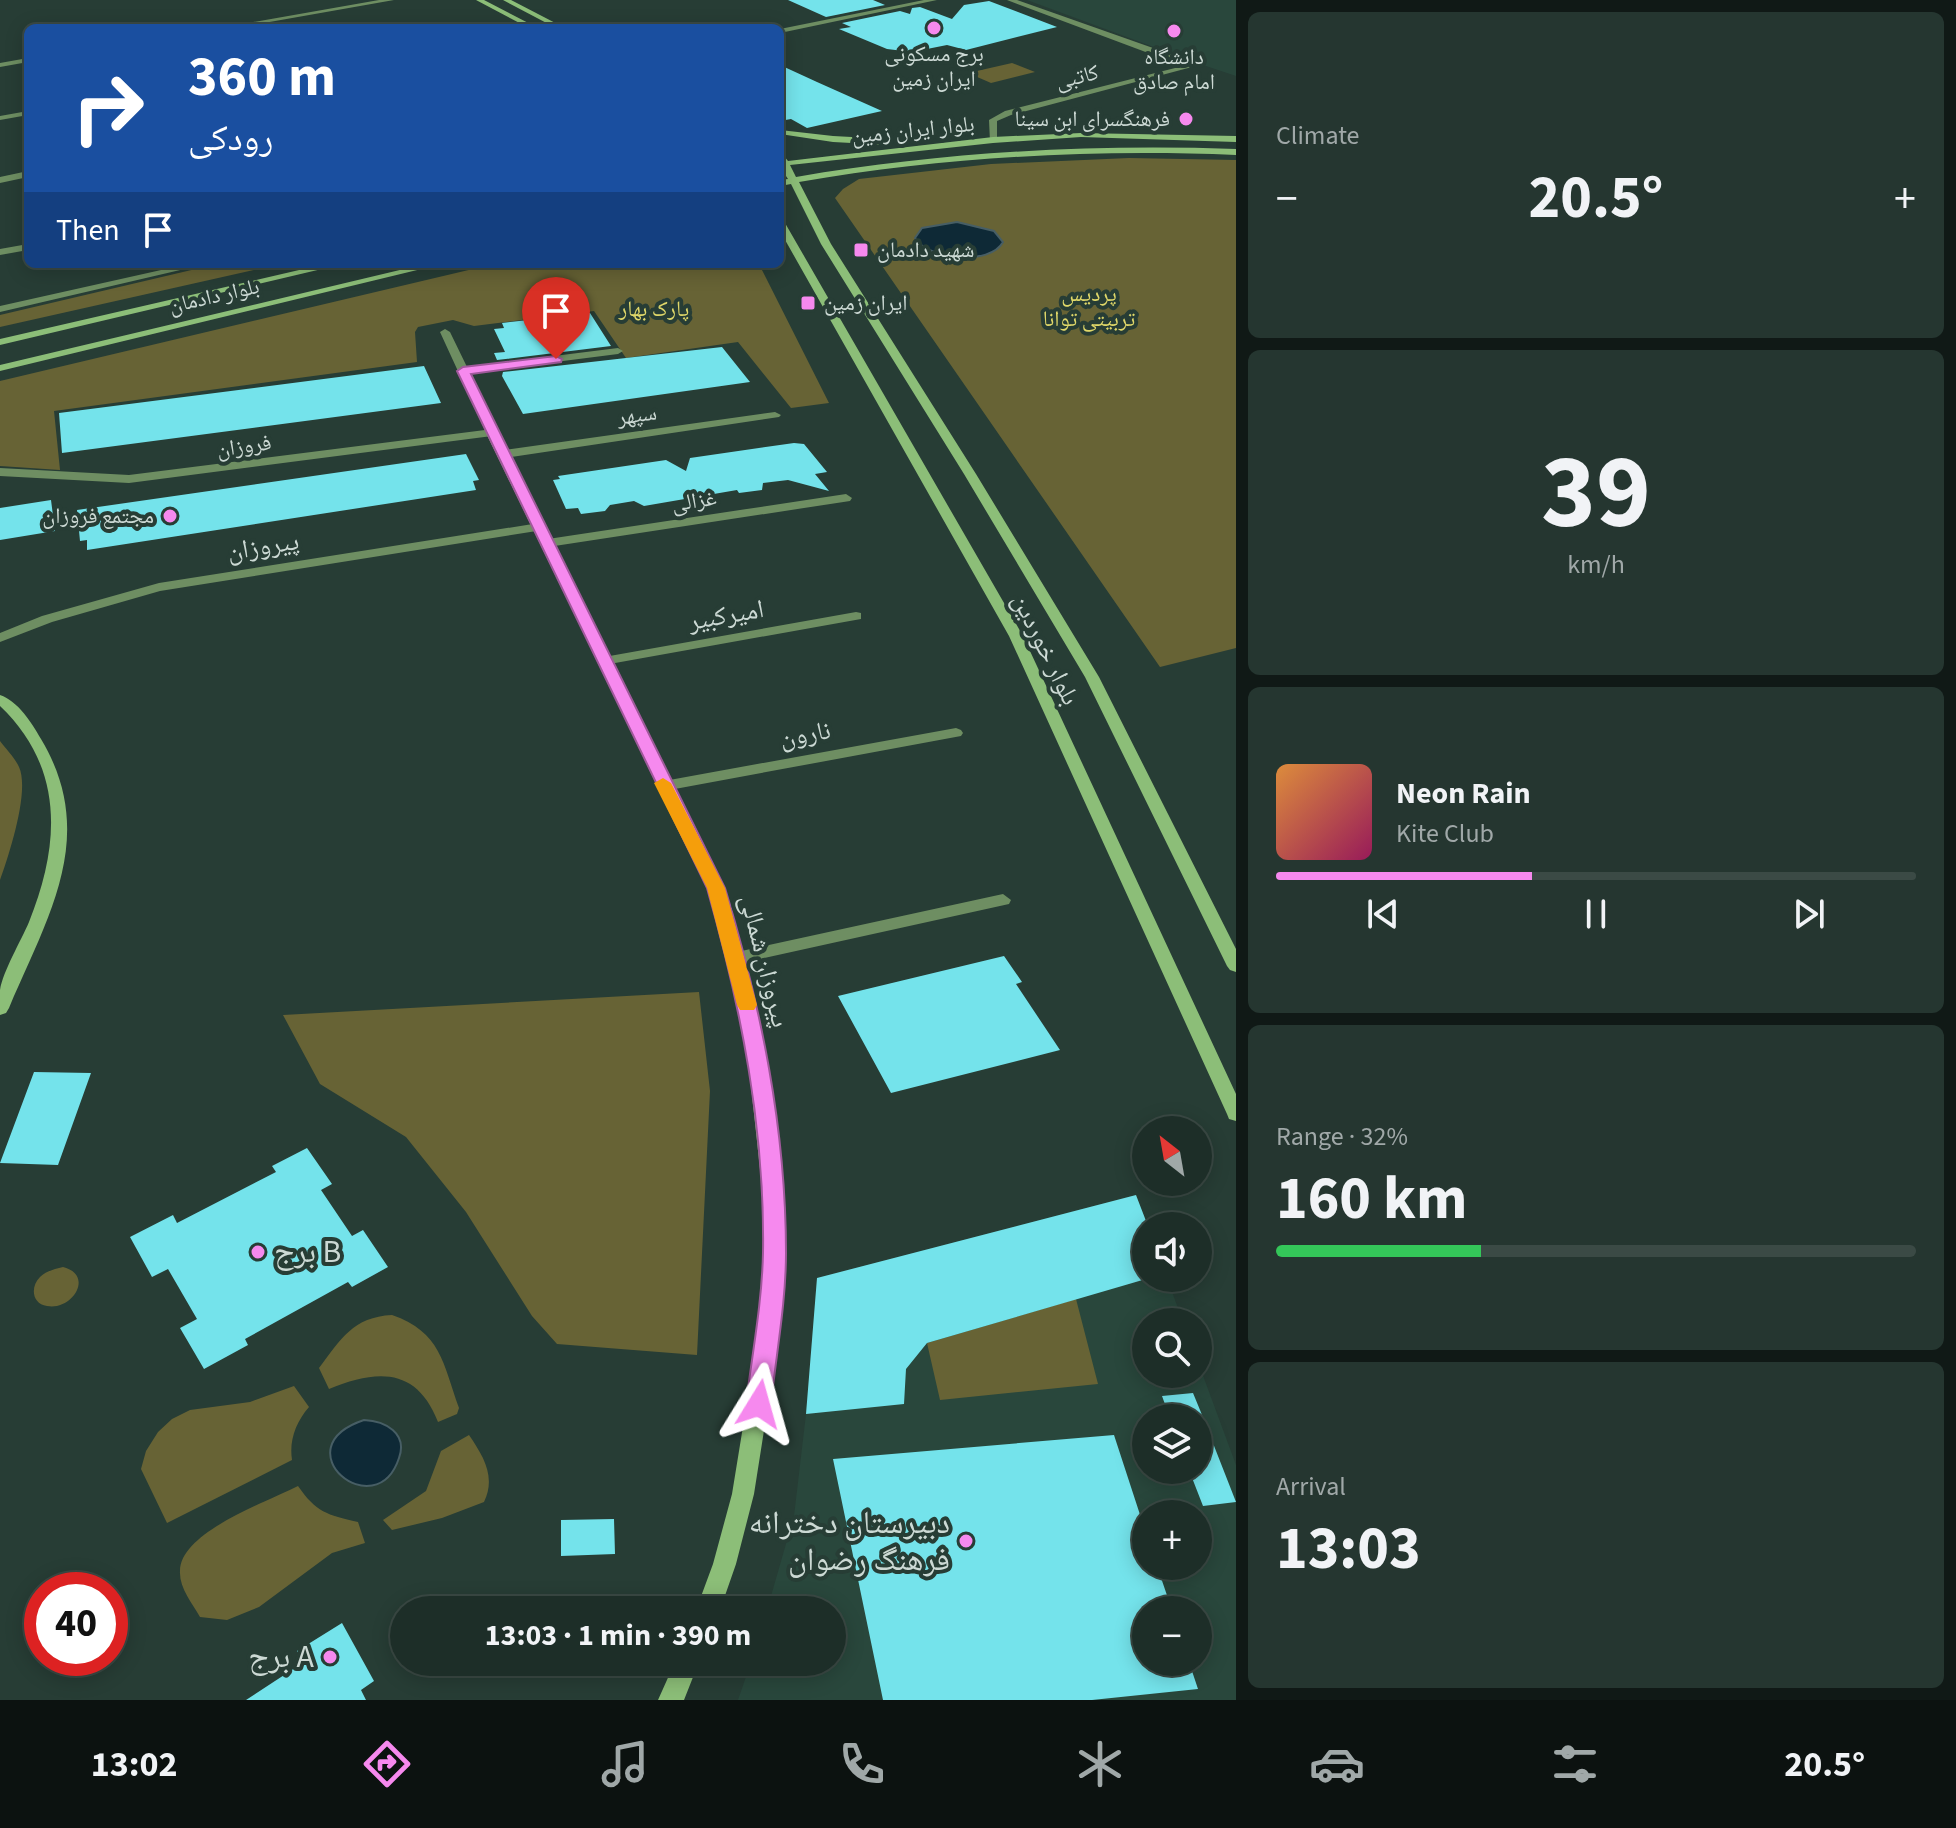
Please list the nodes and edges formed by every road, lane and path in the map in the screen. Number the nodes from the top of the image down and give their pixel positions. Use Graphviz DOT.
graph roads {
  1 [pos="391,0"];
  2 [pos="493,0"];
  3 [pos="506,0"];
  4 [pos="934,0"];
  5 [pos="1010,0"];
  6 [pos="481,1"];
  7 [pos="247,24"];
  8 [pos="527,24"];
  9 [pos="553,24"];
  10 [pos="784,30"];
  11 [pos="24,61"];
  12 [pos="0,65"];
  13 [pos="24,114"];
  14 [pos="0,118"];
  15 [pos="784,133"];
  16 [pos="1236,139"];
  17 [pos="993,140"];
  18 [pos="951,144"];
  19 [pos="1236,152"];
  20 [pos="784,160"];
  21 [pos="24,175"];
  22 [pos="0,180"];
  23 [pos="787,182"];
  24 [pos="785,235"];
  25 [pos="24,248"];
  26 [pos="0,252"];
  27 [pos="183,268"];
  28 [pos="321,268"];
  29 [pos="420,268"];
  30 [pos="0,309"];
  31 [pos="141,310"];
  32 [pos="168,328"];
  33 [pos="54,330"];
  34 [pos="445,332"];
  35 [pos="0,342"];
  36 [pos="618,351"];
  37 [pos="63,353"];
  38 [pos="0,368"];
  39 [pos="463,371"];
  40 [pos="775,415"];
  41 [pos="492,433"];
  42 [pos="505,454"];
  43 [pos="0,472"];
  44 [pos="846,498"];
  45 [pos="544,535"];
  46 [pos="856,616"];
  47 [pos="0,638"];
  48 [pos="604,661"];
  49 [pos="0,699"];
  50 [pos="956,733"];
  51 [pos="664,786"];
  52 [pos="1003,900"];
  53 [pos="737,958"];
  54 [pos="1236,966"];
  55 [pos="0,1008"];
  56 [pos="1236,1114"];
  57 [pos="714,1596"];
  58 [pos="681,1676"];
  59 [pos="671,1700"];
  1 -- 7 [label="street"];
  2 -- 6 [label="main road"];
  3 -- 9 [label="main road"];
  4 -- 10 [label="street"];
  5 -- 17 [label="street, کاتبی"];
  6 -- 8 [label="main road"];
  11 -- 12 [label="street"];
  13 -- 14 [label="street"];
  15 -- 18 [label="main road"];
  16 -- 17 [label="main road, بلوار ایران زمین"];
  17 -- 18 [label="main road, بلوار ایران زمین"];
  18 -- 20 [label="main road, بلوار ایران زمین"];
  19 -- 23 [label="main road, بلوار ایران زمین"];
  21 -- 22 [label="street"];
  23 -- 54 [label="main road, بلوار خوردین"];
  24 -- 56 [label="main road, بلوار خوردین"];
  25 -- 26 [label="street"];
  27 -- 30 [label="street"];
  28 -- 31 [label="main road, بلوار دادمان"];
  29 -- 32 [label="main road, بلوار دادمان"];
  31 -- 32 [label="main road"];
  31 -- 33 [label="main road, بلوار دادمان"];
  32 -- 37 [label="main road, بلوار دادمان"];
  33 -- 35 [label="main road, بلوار دادمان"];
  33 -- 37 [label="main road"];
  34 -- 39 [label="street, پیروزان شمالی"];
  36 -- 39 [label="street"];
  37 -- 38 [label="main road, بلوار دادمان"];
  39 -- 41 [label="street, پیروزان شمالی"];
  40 -- 42 [label="street, سپهر"];
  41 -- 42 [label="main road, پیروزان شمالی"];
  41 -- 43 [label="street, فروزان"];
  42 -- 45 [label="main road, پیروزان شمالی"];
  44 -- 45 [label="street, غزالی"];
  45 -- 47 [label="street, پیروزان"];
  45 -- 48 [label="main road, پیروزان شمالی"];
  46 -- 48 [label="street, امیرکبیر"];
  48 -- 51 [label="main road, پیروزان شمالی"];
  49 -- 55 [label="main road"];
  50 -- 51 [label="street, نارون"];
  51 -- 53 [label="main road, پیروزان شمالی"];
  52 -- 53 [label="street"];
  53 -- 57 [label="main road, پیروزان شمالی"];
  58 -- 59 [label="main road"];
}
